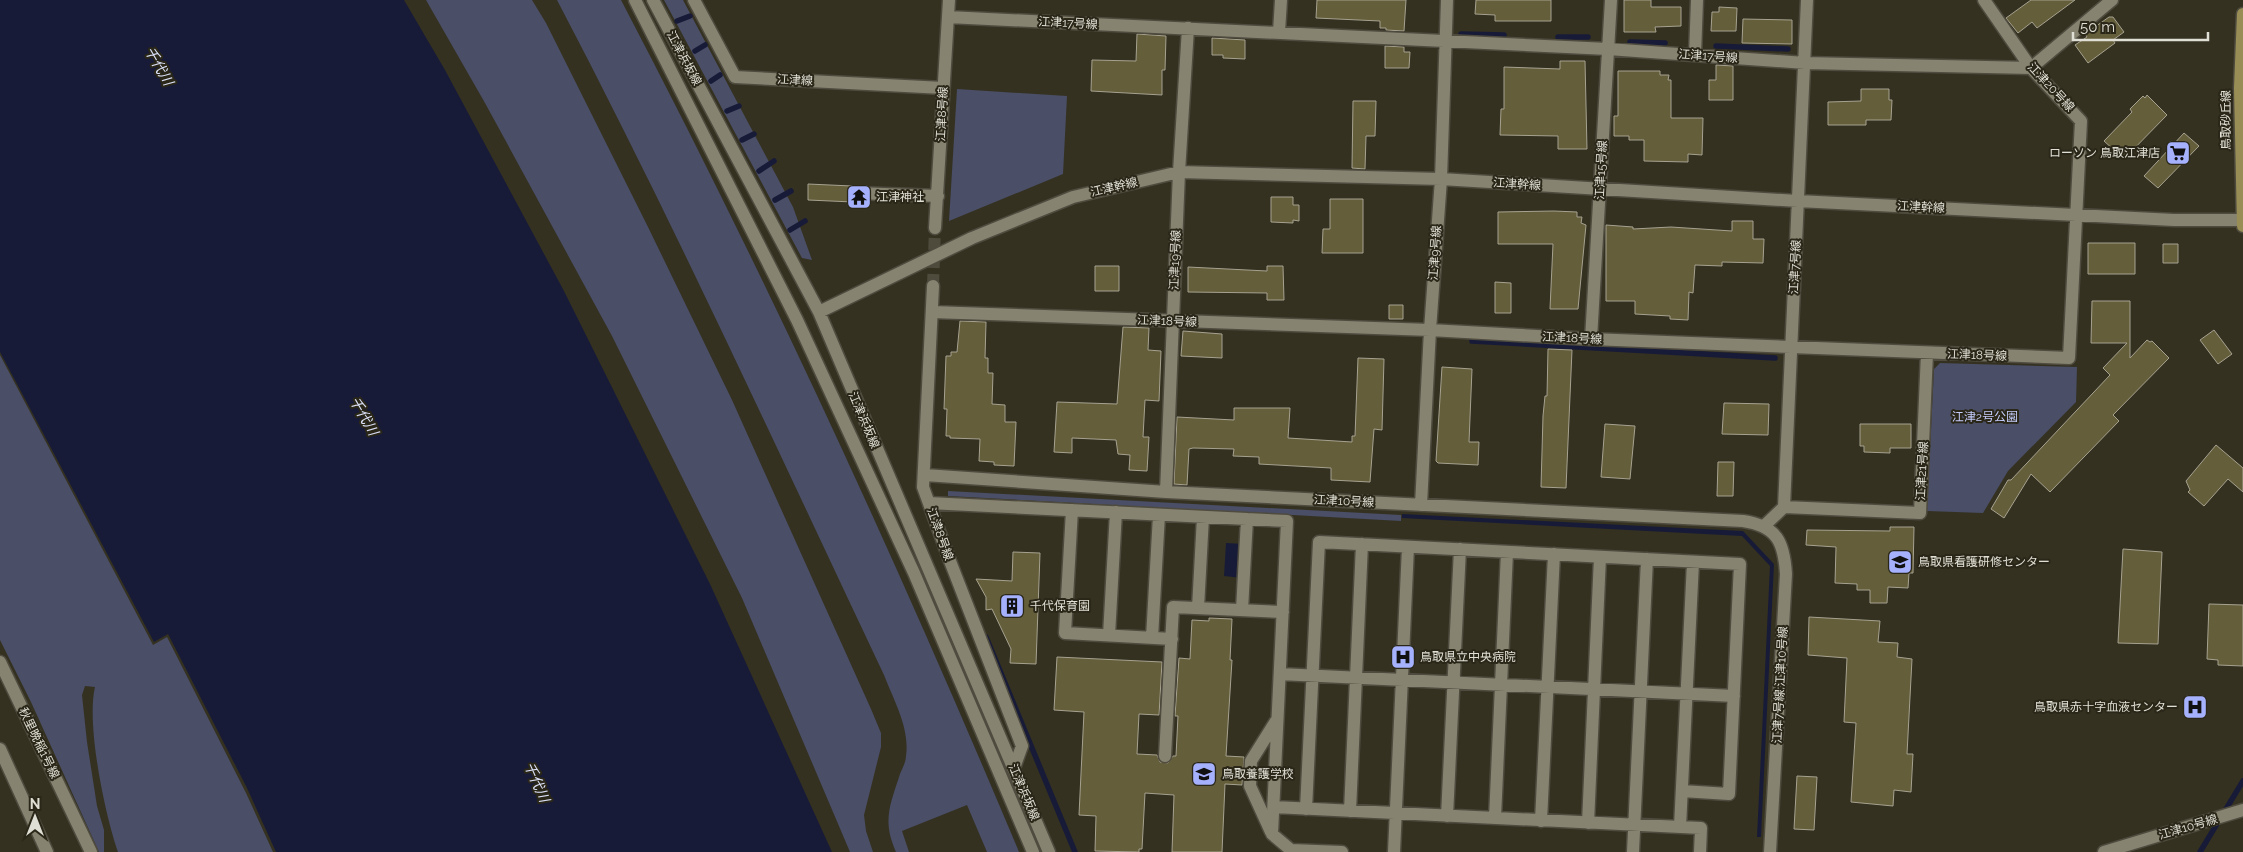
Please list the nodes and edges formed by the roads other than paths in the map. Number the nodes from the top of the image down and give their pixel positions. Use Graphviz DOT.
graph roads {
  1 [pos="636,0"];
  2 [pos="653,0"];
  3 [pos="694,0"];
  4 [pos="949,0"];
  5 [pos="1281,0"];
  6 [pos="1447,0"];
  7 [pos="1611,0"];
  8 [pos="1697,0"];
  9 [pos="1807,0"];
  10 [pos="1984,0"];
  11 [pos="2112,0"];
  12 [pos="2243,14"];
  13 [pos="948,17"];
  14 [pos="1188,28"];
  15 [pos="1279,32"];
  16 [pos="1445,40"];
  17 [pos="1608,49"];
  18 [pos="1695,55"];
  19 [pos="1805,63"];
  20 [pos="2030,68"];
  21 [pos="943,88"];
  22 [pos="1179,172"];
  23 [pos="1441,179"];
  24 [pos="1600,189"];
  25 [pos="856,193"];
  26 [pos="938,196"];
  27 [pos="1798,201"];
  28 [pos="2078,215"];
  29 [pos="2242,220"];
  30 [pos="2243,226"];
  31 [pos="936,228"];
  32 [pos="934,286"];
  33 [pos="819,312"];
  34 [pos="932,312"];
  35 [pos="1173,321"];
  36 [pos="1430,330"];
  37 [pos="1591,339"];
  38 [pos="1790,347"];
  39 [pos="1927,353"];
  40 [pos="925,475"];
  41 [pos="1166,492"];
  42 [pos="929,502"];
  43 [pos="1421,505"];
  44 [pos="1784,507"];
  45 [pos="1072,510"];
  46 [pos="1116,512"];
  47 [pos="1159,515"];
  48 [pos="1203,517"];
  49 [pos="1247,519"];
  50 [pos="1764,526"];
  51 [pos="1362,544"];
  52 [pos="1408,547"];
  53 [pos="1460,549"];
  54 [pos="1507,552"];
  55 [pos="1554,554"];
  56 [pos="1600,557"];
  57 [pos="1647,559"];
  58 [pos="1693,562"];
  59 [pos="1198,608"];
  60 [pos="1242,610"];
  61 [pos="1283,612"];
  62 [pos="1109,635"];
  63 [pos="1152,638"];
  64 [pos="1172,639"];
  65 [pos="0,662"];
  66 [pos="1280,674"];
  67 [pos="1312,676"];
  68 [pos="1356,678"];
  69 [pos="1402,680"];
  70 [pos="1453,682"];
  71 [pos="1501,685"];
  72 [pos="1548,687"];
  73 [pos="1594,689"];
  74 [pos="1641,692"];
  75 [pos="1687,694"];
  76 [pos="1734,696"];
  77 [pos="1277,720"];
  78 [pos="0,749"];
  79 [pos="1165,756"];
  80 [pos="1014,768"];
  81 [pos="1682,791"];
  82 [pos="1274,807"];
  83 [pos="1306,809"];
  84 [pos="2243,810"];
  85 [pos="1350,811"];
  86 [pos="1396,813"];
  87 [pos="1447,816"];
  88 [pos="1495,818"];
  89 [pos="1541,820"];
  90 [pos="1588,823"];
  91 [pos="1634,825"];
  92 [pos="1680,827"];
  93 [pos="1272,834"];
  94 [pos="47,852"];
  95 [pos="91,852"];
  96 [pos="1033,852"];
  97 [pos="1049,852"];
  98 [pos="1338,852"];
  99 [pos="1342,852"];
  100 [pos="1394,852"];
  101 [pos="1633,852"];
  102 [pos="1700,852"];
  103 [pos="1770,852"];
  104 [pos="2104,852"];
  1 -- 96 [label="street"];
  2 -- 33 [label="street, 江津浜坂線"];
  3 -- 21 [label="street, 江津線"];
  4 -- 13 [label="street, 江津8号線"];
  5 -- 15 [label="street"];
  6 -- 16 [label="street, 江津9号線"];
  7 -- 17 [label="street, 江津15号線"];
  8 -- 18 [label="street"];
  9 -- 19 [label="street, 江津7号線"];
  10 -- 20 [label="street, 江津20号線"];
  11 -- 20 [label="street"];
  12 -- 29 [label="main road, 鳥取砂丘線"];
  13 -- 14 [label="street, 江津17号線"];
  13 -- 21 [label="street, 江津8号線"];
  14 -- 15 [label="street, 江津17号線"];
  14 -- 22 [label="street, 江津19号線"];
  15 -- 16 [label="street, 江津17号線"];
  16 -- 17 [label="street, 江津17号線"];
  16 -- 23 [label="street, 江津9号線"];
  17 -- 18 [label="street, 江津17号線"];
  17 -- 24 [label="street, 江津15号線"];
  18 -- 19 [label="street, 江津17号線"];
  19 -- 20 [label="street, 江津17号線"];
  19 -- 27 [label="street, 江津7号線"];
  20 -- 28 [label="street, 江津20号線"];
  21 -- 26 [label="street, 江津8号線"];
  22 -- 23 [label="street, 江津幹線"];
  22 -- 33 [label="street, 江津幹線"];
  22 -- 35 [label="street, 江津19号線"];
  23 -- 24 [label="street, 江津幹線"];
  23 -- 36 [label="street, 江津9号線"];
  24 -- 27 [label="street, 江津幹線"];
  24 -- 37 [label="street, 江津15号線"];
  25 -- 26 [label="street"];
  26 -- 31 [label="street, 江津8号線"];
  27 -- 28 [label="street, 江津幹線"];
  27 -- 38 [label="street, 江津7号線"];
  28 -- 29 [label="street, 江津幹線"];
  28 -- 39 [label="street, 江津18号線"];
  29 -- 30 [label="main road, 鳥取砂丘線"];
  32 -- 34 [label="street, 江津8号線"];
  33 -- 80 [label="street, 江津浜坂線"];
  34 -- 35 [label="street, 江津18号線"];
  34 -- 40 [label="street, 江津8号線"];
  35 -- 36 [label="street, 江津18号線"];
  35 -- 41 [label="street, 江津19号線"];
  36 -- 37 [label="street, 江津18号線"];
  36 -- 43 [label="street, 江津9号線"];
  37 -- 38 [label="street, 江津18号線"];
  38 -- 39 [label="street, 江津18号線"];
  38 -- 44 [label="street, 江津7号線"];
  39 -- 44 [label="street, 江津21号線"];
  40 -- 41 [label="street, 江津10号線"];
  40 -- 42 [label="street, 江津8号線"];
  41 -- 43 [label="street, 江津10号線"];
  42 -- 45 [label="street"];
  42 -- 80 [label="street, 江津8号線"];
  43 -- 50 [label="street, 江津10号線"];
  44 -- 50 [label="street"];
  45 -- 46 [label="street"];
  45 -- 62 [label="street"];
  46 -- 47 [label="street"];
  46 -- 62 [label="street"];
  47 -- 48 [label="street"];
  47 -- 63 [label="street"];
  48 -- 49 [label="street"];
  48 -- 59 [label="street"];
  49 -- 60 [label="street"];
  49 -- 61 [label="street"];
  50 -- 103 [label="street, 江津7号線;江津10号線"];
  51 -- 52 [label="street"];
  51 -- 67 [label="street"];
  51 -- 68 [label="street"];
  52 -- 53 [label="street"];
  52 -- 69 [label="street"];
  53 -- 54 [label="street"];
  53 -- 70 [label="street"];
  54 -- 55 [label="street"];
  54 -- 71 [label="street"];
  55 -- 56 [label="street"];
  55 -- 72 [label="street"];
  56 -- 57 [label="street"];
  56 -- 73 [label="street"];
  57 -- 58 [label="street"];
  57 -- 74 [label="street"];
  58 -- 75 [label="street"];
  58 -- 76 [label="street"];
  59 -- 60 [label="street"];
  59 -- 64 [label="street"];
  60 -- 61 [label="street"];
  61 -- 66 [label="street"];
  62 -- 63 [label="street"];
  63 -- 64 [label="street"];
  64 -- 79 [label="street"];
  65 -- 95 [label="street, 秋里晩稲1号線"];
  66 -- 67 [label="street"];
  66 -- 77 [label="street"];
  67 -- 68 [label="street"];
  67 -- 83 [label="street"];
  68 -- 69 [label="street"];
  68 -- 85 [label="street"];
  69 -- 70 [label="street"];
  69 -- 86 [label="street"];
  70 -- 71 [label="street"];
  70 -- 87 [label="street"];
  71 -- 72 [label="street"];
  71 -- 88 [label="street"];
  72 -- 73 [label="street"];
  72 -- 89 [label="street"];
  73 -- 74 [label="street"];
  73 -- 90 [label="street"];
  74 -- 75 [label="street"];
  74 -- 91 [label="street"];
  75 -- 76 [label="street"];
  75 -- 81 [label="street"];
  76 -- 81 [label="street"];
  77 -- 82 [label="street"];
  77 -- 93 [label="street"];
  78 -- 94 [label="street"];
  80 -- 97 [label="street, 江津浜坂線"];
  81 -- 92 [label="street"];
  82 -- 83 [label="street"];
  82 -- 93 [label="street"];
  83 -- 85 [label="street"];
  84 -- 104 [label="street, 江津10号線"];
  85 -- 86 [label="street"];
  86 -- 87 [label="street"];
  86 -- 100 [label="street"];
  87 -- 88 [label="street"];
  88 -- 89 [label="street"];
  89 -- 90 [label="street"];
  90 -- 91 [label="street"];
  91 -- 92 [label="street"];
  91 -- 101 [label="street"];
  92 -- 102 [label="street"];
  93 -- 98 [label="street"];
  98 -- 99 [label="street"];
}
